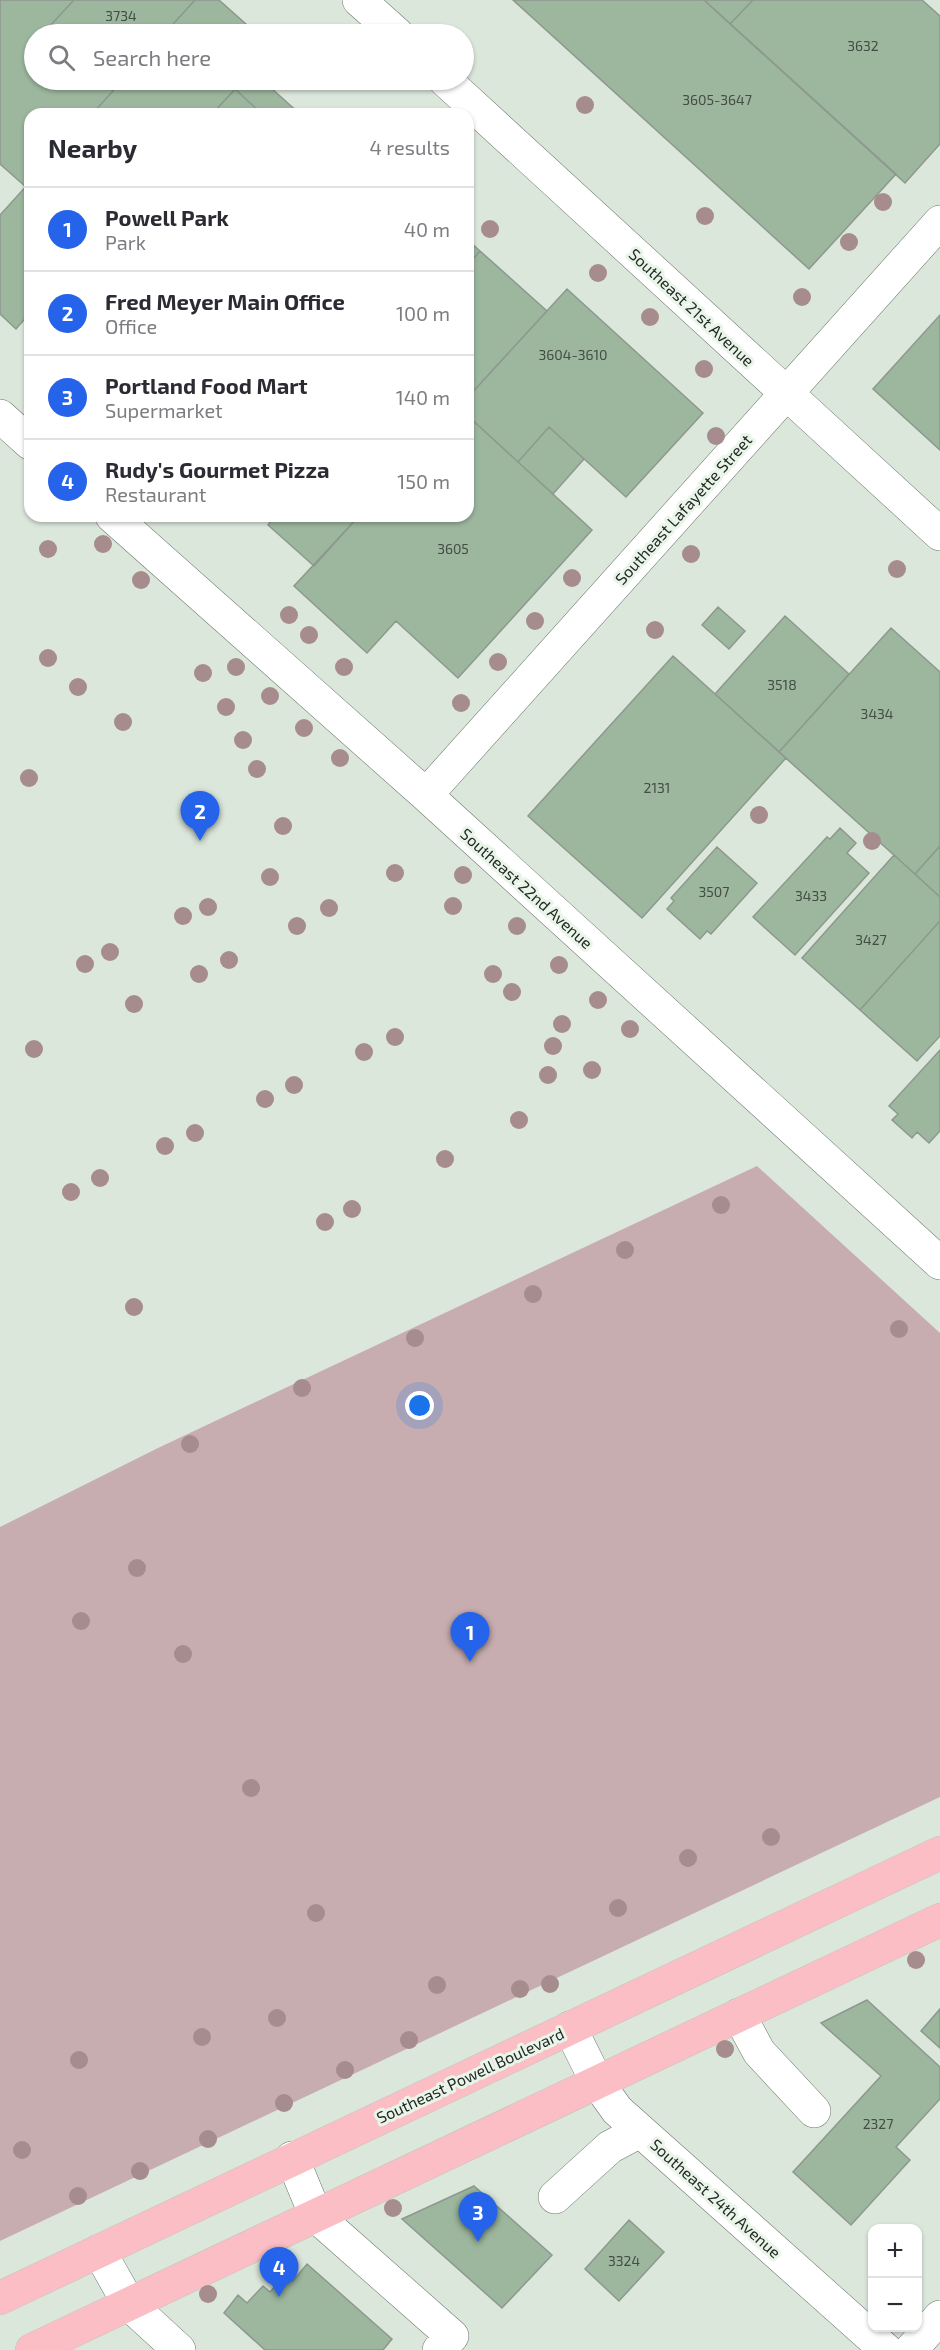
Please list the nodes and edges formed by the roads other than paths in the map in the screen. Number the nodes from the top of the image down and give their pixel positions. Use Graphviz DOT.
graph roads {
  1 [pos="359,0"];
  2 [pos="386,24"];
  3 [pos="456,90"];
  4 [pos="940,222"];
  5 [pos="787,394"];
  6 [pos="0,416"];
  7 [pos="24,438"];
  8 [pos="119,522"];
  9 [pos="940,534"];
  10 [pos="426,795"];
  11 [pos="940,1263"];
  12 [pos="940,1853"];
  13 [pos="940,1920"];
  14 [pos="739,2015"];
  15 [pos="570,2028"];
  16 [pos="597,2082"];
  17 [pos="814,2111"];
  18 [pos="640,2131"];
  19 [pos="292,2158"];
  20 [pos="555,2197"];
  21 [pos="316,2216"];
  22 [pos="99,2251"];
  23 [pos="0,2298"];
  24 [pos="129,2304"];
  25 [pos="940,2317"];
  26 [pos="32,2350"];
  27 [pos="179,2350"];
  28 [pos="439,2350"];
  29 [pos="886,2350"];
  30 [pos="910,2350"];
  1 -- 2 [label="street"];
  3 -- 5 [label="street, Southeast 21st Avenue"];
  4 -- 5 [label="street, Southeast Lafayette Street"];
  5 -- 9 [label="street, Southeast 21st Avenue"];
  5 -- 10 [label="street, Southeast Lafayette Street"];
  6 -- 7 [label="street"];
  8 -- 10 [label="street, Southeast 22nd Avenue"];
  10 -- 11 [label="street, Southeast 22nd Avenue"];
  12 -- 15 [label="main road, Southeast Powell Boulevard"];
  13 -- 14 [label="main road"];
  14 -- 16 [label="main road"];
  14 -- 17 [label="street"];
  15 -- 16 [label="street, Southeast 24th Avenue"];
  15 -- 19 [label="main road, Southeast Powell Boulevard"];
  16 -- 18 [label="street, Southeast 24th Avenue"];
  16 -- 21 [label="main road"];
  18 -- 20 [label="street"];
  18 -- 29 [label="street, Southeast 24th Avenue"];
  19 -- 21 [label="street"];
  19 -- 22 [label="main road, Southeast Powell Boulevard"];
  21 -- 24 [label="main road"];
  21 -- 28 [label="street"];
  22 -- 23 [label="main road, Southeast Powell Boulevard"];
  22 -- 24 [label="street"];
  24 -- 26 [label="main road"];
  24 -- 27 [label="street"];
  25 -- 30 [label="street"];
}
